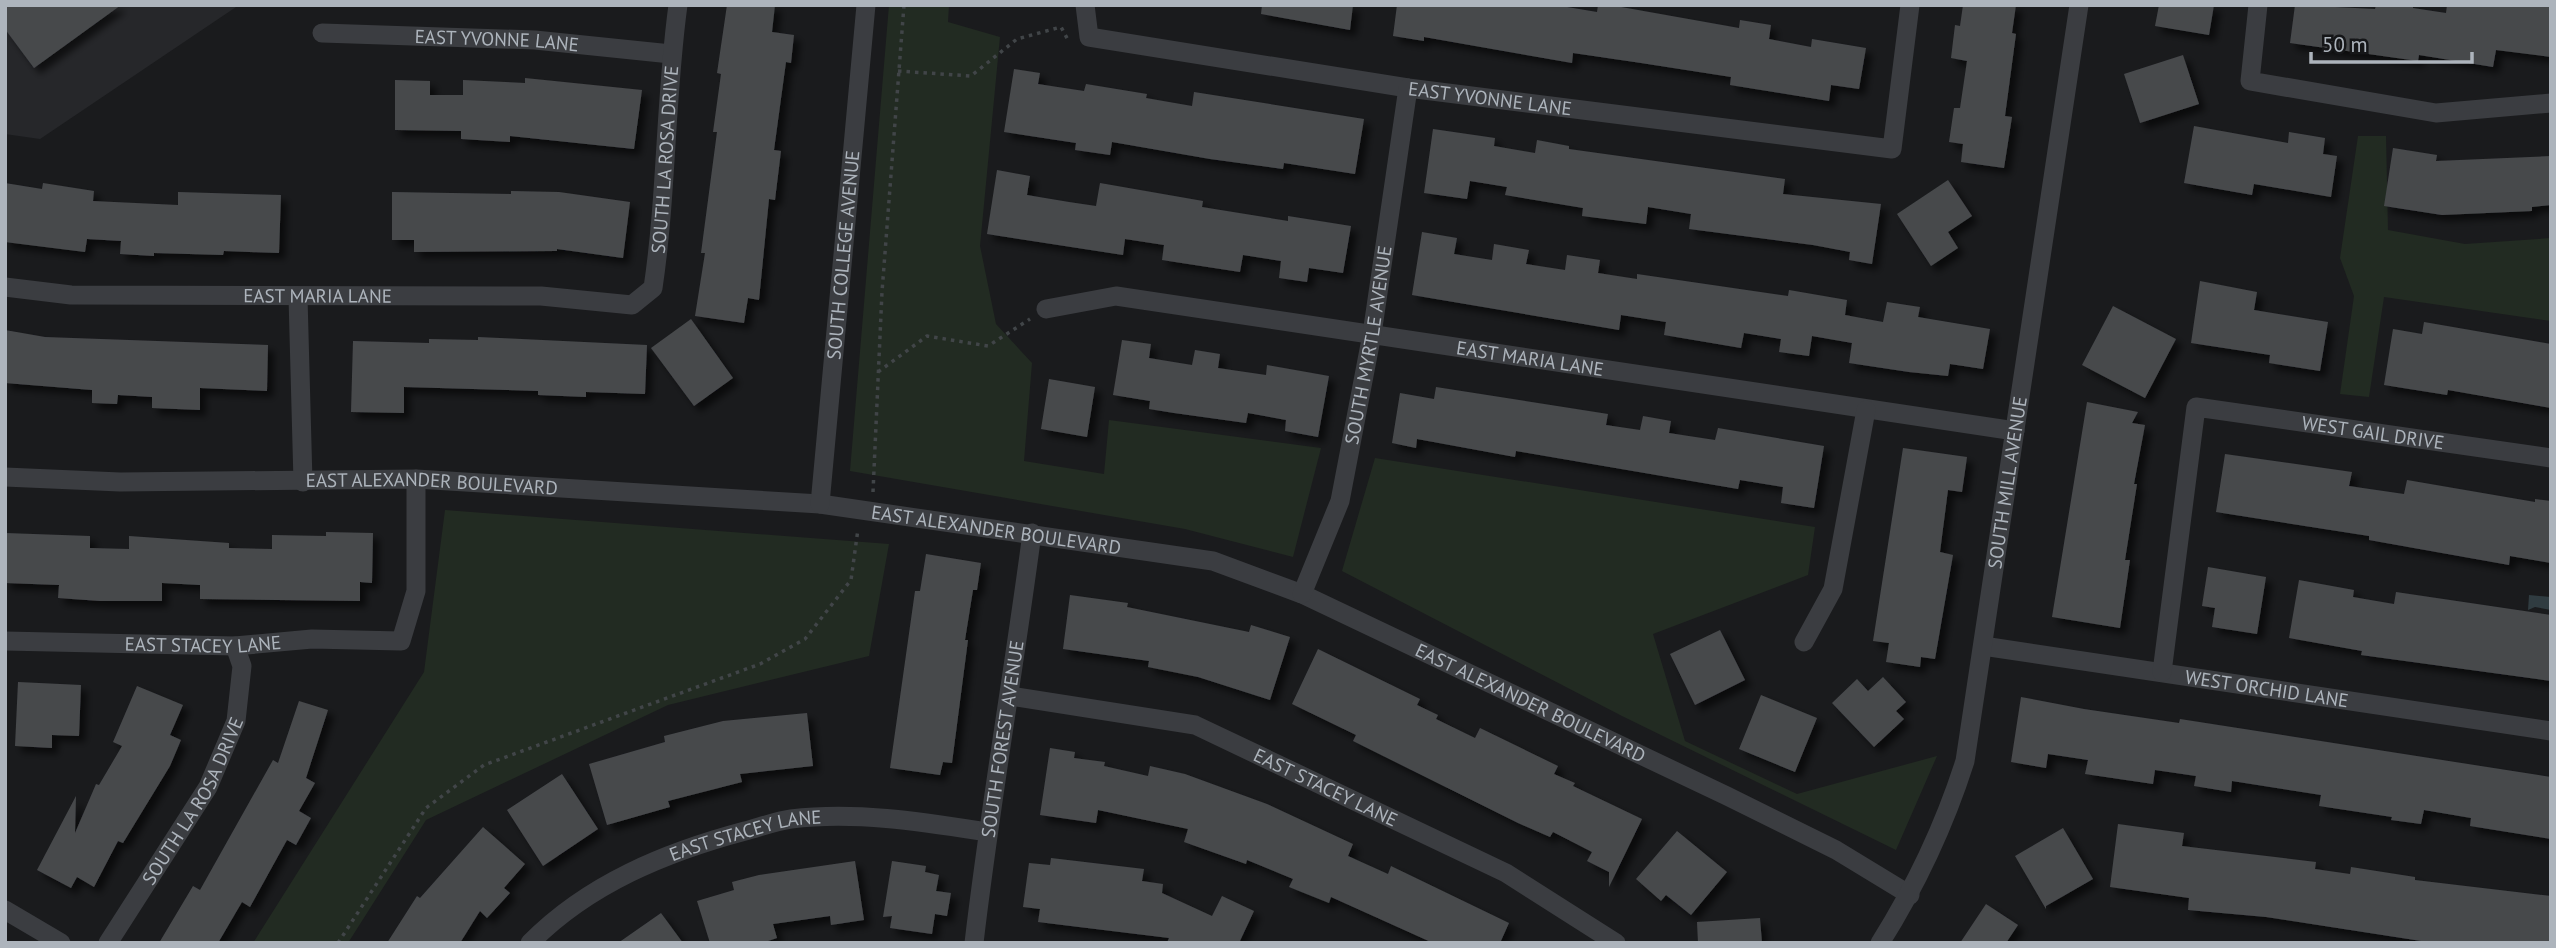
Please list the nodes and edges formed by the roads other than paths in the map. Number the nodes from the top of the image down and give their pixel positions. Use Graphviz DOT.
graph roads {
  1 [pos="678,5"];
  2 [pos="866,5"];
  3 [pos="1085,5"];
  4 [pos="1910,5"];
  5 [pos="2079,5"];
  6 [pos="2258,5"];
  7 [pos="322,33"];
  8 [pos="671,54"];
  9 [pos="1408,88"];
  10 [pos="2551,103"];
  11 [pos="5,288"];
  12 [pos="298,297"];
  13 [pos="632,305"];
  14 [pos="1046,309"];
  15 [pos="1372,334"];
  16 [pos="1866,410"];
  17 [pos="2015,431"];
  18 [pos="2551,458"];
  19 [pos="5,477"];
  20 [pos="416,479"];
  21 [pos="303,482"];
  22 [pos="820,504"];
  23 [pos="1032,533"];
  24 [pos="1302,593"];
  25 [pos="5,641"];
  26 [pos="1804,642"];
  27 [pos="235,646"];
  28 [pos="1983,646"];
  29 [pos="2162,672"];
  30 [pos="1011,696"];
  31 [pos="2551,731"];
  32 [pos="987,832"];
  33 [pos="1910,895"];
  34 [pos="5,910"];
  35 [pos="61,943"];
  36 [pos="108,943"];
  37 [pos="530,943"];
  38 [pos="974,943"];
  39 [pos="1616,943"];
  40 [pos="1880,943"];
  1 -- 8 [label="street, SOUTH LA ROSA DRIVE"];
  2 -- 22 [label="street, SOUTH COLLEGE AVENUE"];
  3 -- 9 [label="street, EAST YVONNE LANE"];
  4 -- 9 [label="street, EAST YVONNE LANE"];
  5 -- 17 [label="street, SOUTH MILL AVENUE"];
  6 -- 10 [label="street"];
  7 -- 8 [label="street, EAST YVONNE LANE"];
  8 -- 13 [label="street, SOUTH LA ROSA DRIVE"];
  9 -- 15 [label="street, SOUTH MYRTLE AVENUE"];
  11 -- 12 [label="street, EAST MARIA LANE"];
  12 -- 13 [label="street, EAST MARIA LANE"];
  12 -- 21 [label="street"];
  14 -- 15 [label="street, EAST MARIA LANE"];
  15 -- 16 [label="street, EAST MARIA LANE"];
  15 -- 24 [label="street, SOUTH MYRTLE AVENUE"];
  16 -- 17 [label="street, EAST MARIA LANE"];
  16 -- 26 [label="street"];
  17 -- 28 [label="street, SOUTH MILL AVENUE"];
  18 -- 29 [label="street, WEST GAIL DRIVE"];
  19 -- 21 [label="street, EAST ALEXANDER BOULEVARD"];
  20 -- 21 [label="street, EAST ALEXANDER BOULEVARD"];
  20 -- 22 [label="street, EAST ALEXANDER BOULEVARD"];
  20 -- 27 [label="street, EAST STACEY LANE"];
  22 -- 23 [label="street, EAST ALEXANDER BOULEVARD"];
  23 -- 24 [label="street, EAST ALEXANDER BOULEVARD"];
  23 -- 30 [label="street, SOUTH FOREST AVENUE"];
  24 -- 33 [label="street, EAST ALEXANDER BOULEVARD"];
  25 -- 27 [label="street, EAST STACEY LANE"];
  27 -- 36 [label="street, SOUTH LA ROSA DRIVE"];
  28 -- 29 [label="street, WEST ORCHID LANE"];
  28 -- 33 [label="street, SOUTH MILL AVENUE"];
  29 -- 31 [label="street, WEST ORCHID LANE"];
  30 -- 32 [label="street, SOUTH FOREST AVENUE"];
  30 -- 39 [label="street, EAST STACEY LANE"];
  32 -- 37 [label="street, EAST STACEY LANE"];
  32 -- 38 [label="street, SOUTH FOREST AVENUE"];
  33 -- 40 [label="street, SOUTH MILL AVENUE"];
  34 -- 35 [label="street"];
}
